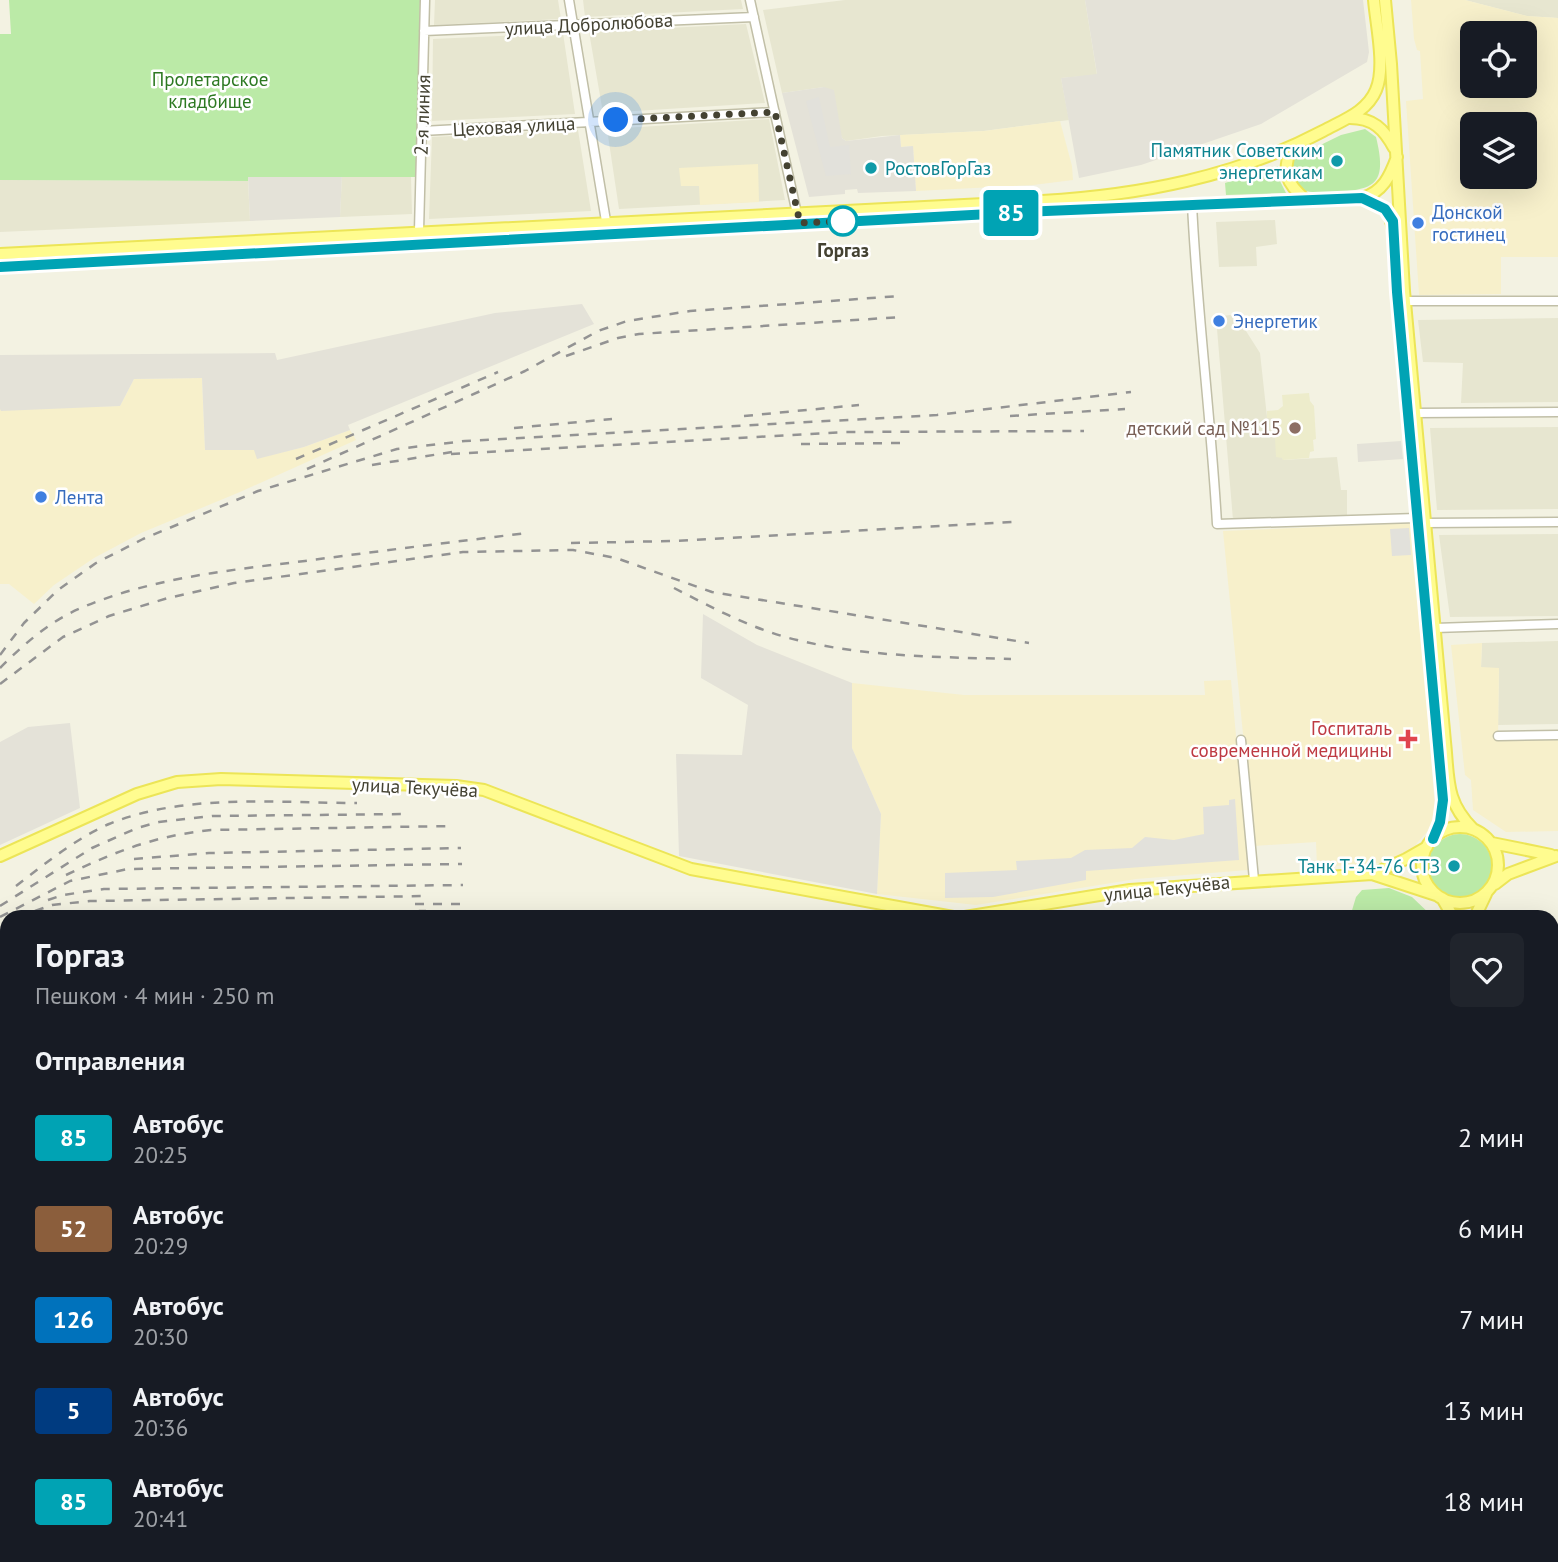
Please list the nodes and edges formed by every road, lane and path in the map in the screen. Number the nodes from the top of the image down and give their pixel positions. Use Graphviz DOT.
graph roads {
  1 [pos="425,0"];
  2 [pos="569,0"];
  3 [pos="750,0"];
  4 [pos="1374,0"];
  5 [pos="1385,0"];
  6 [pos="754,17"];
  7 [pos="574,26"];
  8 [pos="424,31"];
  9 [pos="775,112"];
  10 [pos="1348,118"];
  11 [pos="590,121"];
  12 [pos="422,131"];
  13 [pos="1291,148"];
  14 [pos="1396,155"];
  15 [pos="1362,198"];
  16 [pos="1306,200"];
  17 [pos="1192,204"];
  18 [pos="798,218"];
  19 [pos="606,221"];
  20 [pos="419,231"];
  21 [pos="0,254"];
  22 [pos="0,267"];
  23 [pos="1405,301"];
  24 [pos="1558,301"];
  25 [pos="1558,412"];
  26 [pos="1416,413"];
  27 [pos="1421,521"];
  28 [pos="1558,522"];
  29 [pos="1558,624"];
  30 [pos="1435,628"];
  31 [pos="1558,734"];
  32 [pos="1498,736"];
  33 [pos="1241,740"];
  34 [pos="1473,830"];
  35 [pos="1430,843"];
  36 [pos="1492,843"];
  37 [pos="0,856"];
  38 [pos="1557,856"];
  39 [pos="1372,874"];
  40 [pos="1254,880"];
  41 [pos="1489,890"];
  42 [pos="1439,896"];
  43 [pos="915,910"];
  44 [pos="1008,910"];
  45 [pos="1449,910"];
  46 [pos="1479,910"];
  47 [pos="0,1270"];
  48 [pos="0,1282"];
  1 -- 8 [label="street, 2-я линия"];
  2 -- 7 [label="street"];
  3 -- 6 [label="street"];
  4 -- 10 [label="main road"];
  5 -- 14 [label="main road"];
  6 -- 7 [label="street, улица Добролюбова"];
  6 -- 9 [label="street"];
  7 -- 8 [label="street, улица Добролюбова"];
  7 -- 11 [label="street"];
  8 -- 12 [label="street, 2-я линия"];
  9 -- 11 [label="street, Цеховая улица"];
  9 -- 18 [label="street"];
  10 -- 13 [label="main road"];
  10 -- 14 [label="main road"];
  11 -- 12 [label="street, Цеховая улица"];
  11 -- 19 [label="street"];
  12 -- 20 [label="street, 2-я линия"];
  13 -- 16 [label="main road"];
  13 -- 18 [label="main road"];
  14 -- 15 [label="main road"];
  14 -- 23 [label="main road"];
  15 -- 16 [label="main road"];
  15 -- 27 [label="main road"];
  16 -- 17 [label="main road"];
  17 -- 18 [label="main road"];
  17 -- 27 [label="street"];
  18 -- 19 [label="main road"];
  18 -- 22 [label="main road"];
  19 -- 20 [label="main road"];
  20 -- 21 [label="main road"];
  23 -- 24 [label="street"];
  23 -- 26 [label="main road"];
  25 -- 26 [label="street"];
  26 -- 27 [label="main road"];
  27 -- 28 [label="street"];
  27 -- 30 [label="main road"];
  27 -- 35 [label="main road"];
  29 -- 30 [label="street"];
  30 -- 34 [label="main road"];
  31 -- 32 [label="street"];
  33 -- 40 [label="street"];
  34 -- 35 [label="main road"];
  34 -- 36 [label="main road"];
  35 -- 39 [label="main road, улица Текучёва"];
  35 -- 42 [label="main road"];
  36 -- 38 [label="main road"];
  36 -- 41 [label="main road"];
  37 -- 43 [label="main road, улица Текучёва"];
  38 -- 41 [label="main road"];
  39 -- 40 [label="main road, улица Текучёва"];
  39 -- 42 [label="main road, улица Текучёва"];
  40 -- 44 [label="main road, улица Текучёва"];
  41 -- 42 [label="main road"];
  41 -- 46 [label="main road"];
  42 -- 45 [label="main road"];
  47 -- 48 [label="street"];
}
